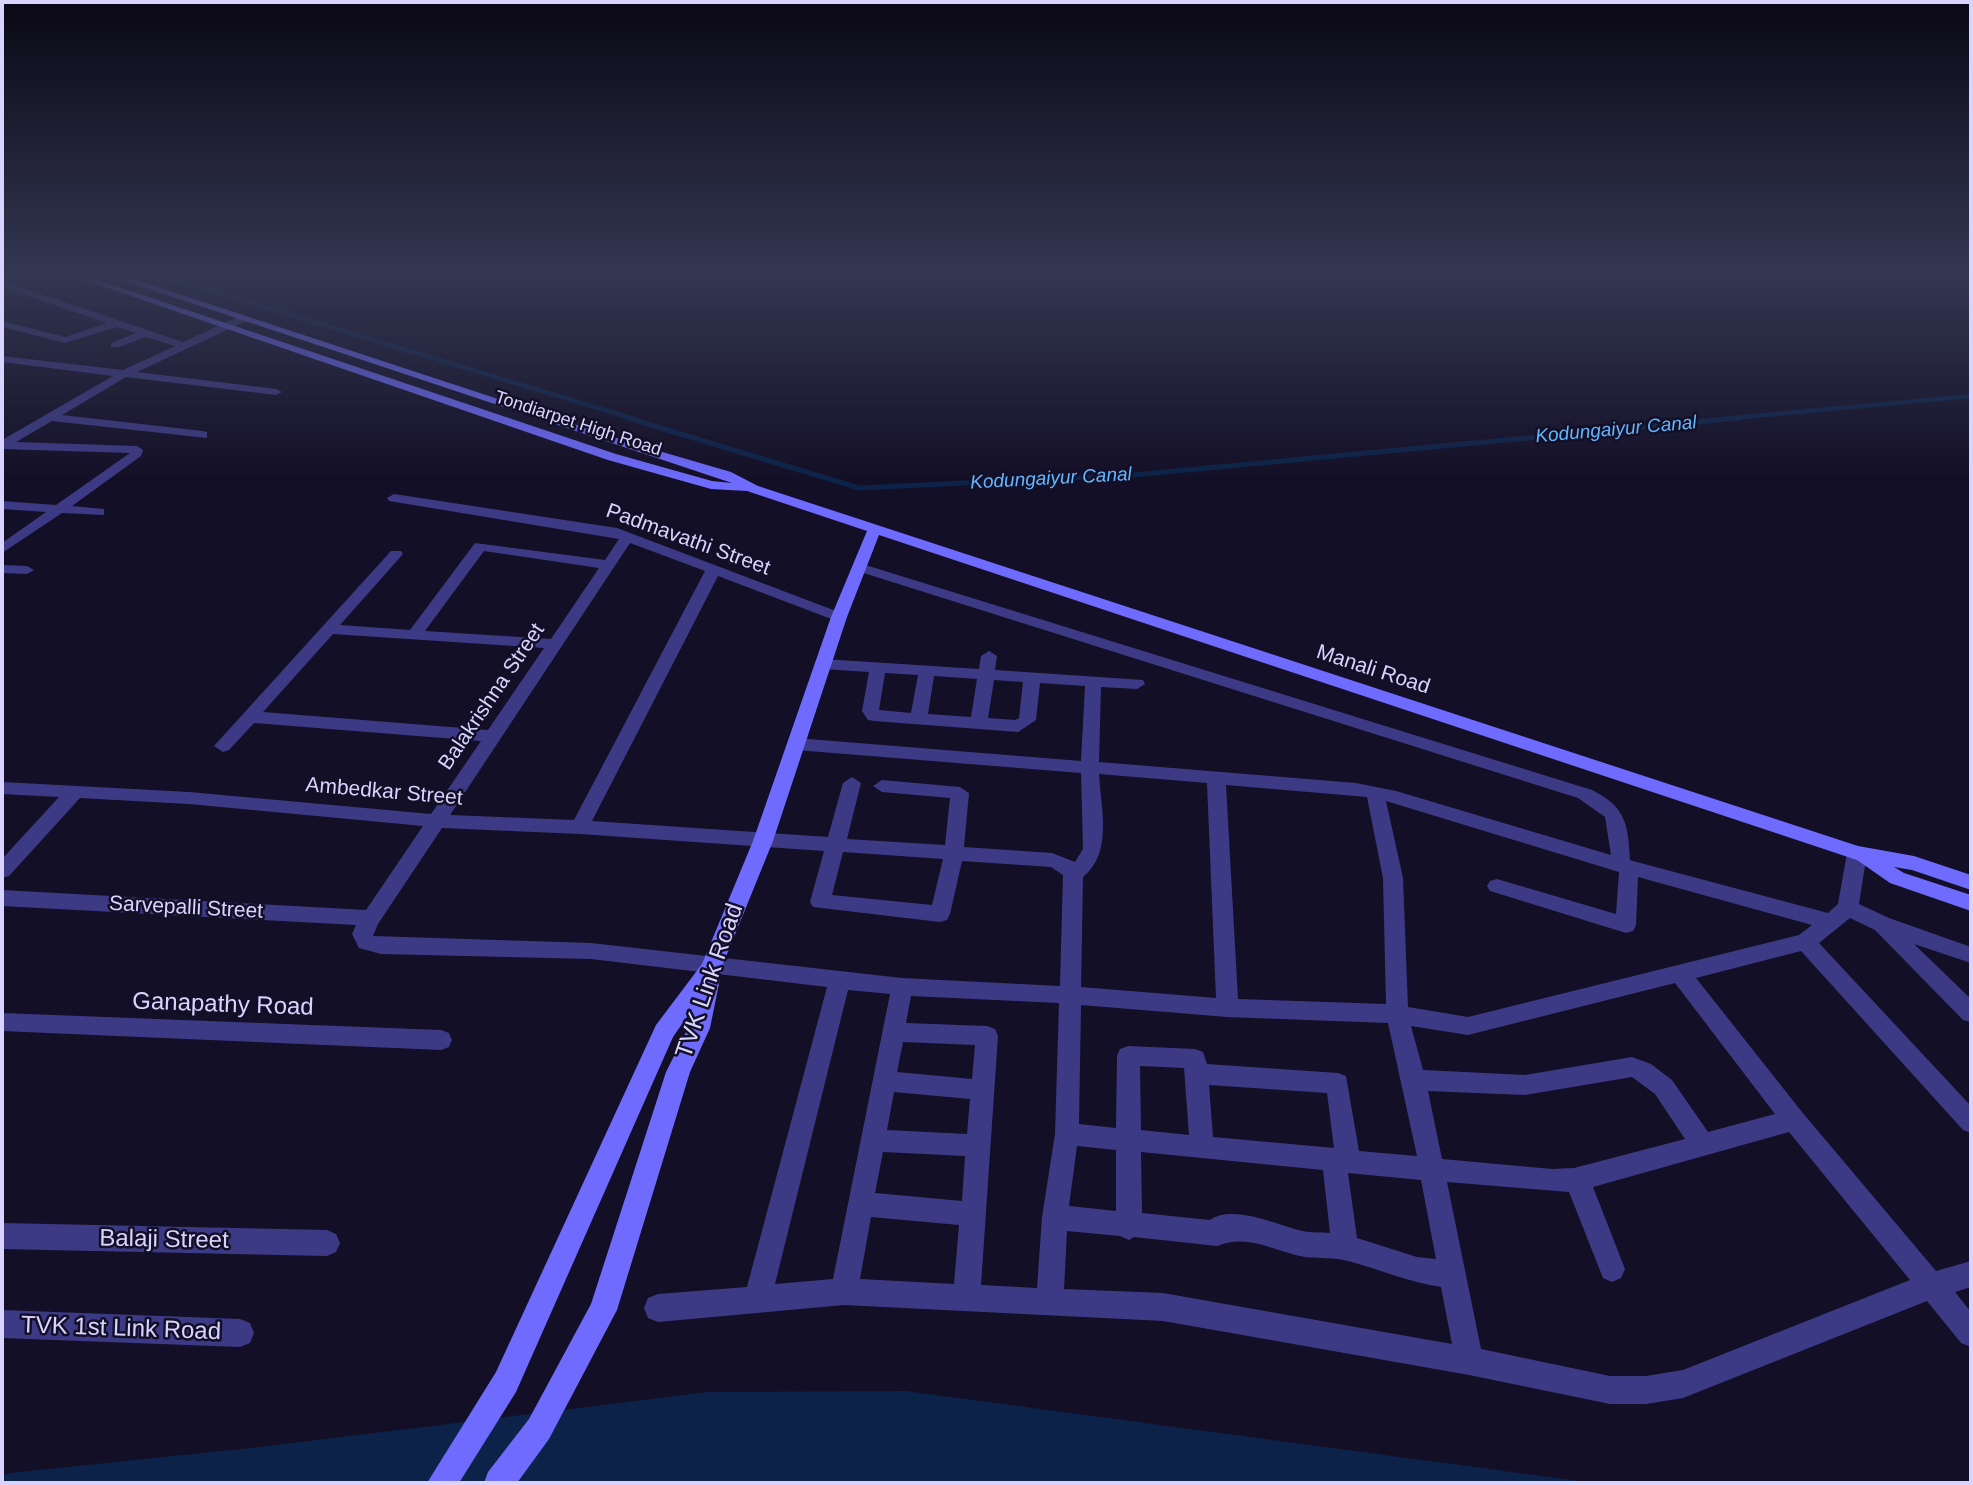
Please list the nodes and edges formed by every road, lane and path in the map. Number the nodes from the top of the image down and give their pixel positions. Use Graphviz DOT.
graph roads {
  1 [pos="179,344"];
  2 [pos="187,344"];
  3 [pos="279,344"];
  4 [pos="319,344"];
  5 [pos="184,346"];
  6 [pos="2,359"];
  7 [pos="124,373"];
  8 [pos="276,392"];
  9 [pos="51,417"];
  10 [pos="203,435"];
  11 [pos="2,445"];
  12 [pos="753,489"];
  13 [pos="394,498"];
  14 [pos="2,505"];
  15 [pos="59,509"];
  16 [pos="99,512"];
  17 [pos="875,529"];
  18 [pos="628,536"];
  19 [pos="2,549"];
  20 [pos="396,554"];
  21 [pos="609,565"];
  22 [pos="859,567"];
  23 [pos="2,569"];
  24 [pos="27,570"];
  25 [pos="713,571"];
  26 [pos="839,617"];
  27 [pos="329,629"];
  28 [pos="414,635"];
  29 [pos="555,644"];
  30 [pos="989,656"];
  31 [pos="823,664"];
  32 [pos="878,667"];
  33 [pos="927,671"];
  34 [pos="986,675"];
  35 [pos="1032,678"];
  36 [pos="1093,682"];
  37 [pos="1137,684"];
  38 [pos="251,717"];
  39 [pos="919,718"];
  40 [pos="979,723"];
  41 [pos="493,736"];
  42 [pos="796,744"];
  43 [pos="223,746"];
  44 [pos="1090,767"];
  45 [pos="1216,776"];
  46 [pos="852,783"];
  47 [pos="882,786"];
  48 [pos="2,788"];
  49 [pos="1375,793"];
  50 [pos="73,794"];
  51 [pos="436,821"];
  52 [pos="580,827"];
  53 [pos="763,841"];
  54 [pos="834,846"];
  55 [pos="1857,853"];
  56 [pos="954,854"];
  57 [pos="1625,866"];
  58 [pos="2,870"];
  59 [pos="1073,874"];
  60 [pos="1971,883"];
  61 [pos="1497,886"];
  62 [pos="7,902"];
  63 [pos="1971,902"];
  64 [pos="1840,915"];
  65 [pos="371,918"];
  66 [pos="1882,924"];
  67 [pos="1805,942"];
  68 [pos="1971,955"];
  69 [pos="712,964"];
  70 [pos="1679,972"];
  71 [pos="840,979"];
  72 [pos="902,988"];
  73 [pos="1070,995"];
  74 [pos="1227,1008"];
  75 [pos="1971,1013"];
  76 [pos="1397,1014"];
  77 [pos="2,1022"];
  78 [pos="893,1032"];
  79 [pos="441,1040"];
  80 [pos="1198,1074"];
  81 [pos="1414,1080"];
  82 [pos="884,1081"];
  83 [pos="983,1090"];
  84 [pos="1794,1120"];
  85 [pos="1971,1122"];
  86 [pos="1067,1134"];
  87 [pos="873,1140"];
  88 [pos="1129,1140"];
  89 [pos="1702,1143"];
  90 [pos="978,1146"];
  91 [pos="1202,1147"];
  92 [pos="1341,1161"];
  93 [pos="1432,1171"];
  94 [pos="1577,1179"];
  95 [pos="861,1204"];
  96 [pos="973,1214"];
  97 [pos="1055,1217"];
  98 [pos="1129,1227"];
  99 [pos="2,1236"];
  100 [pos="327,1243"];
  101 [pos="1345,1247"];
  102 [pos="1612,1269"];
  103 [pos="1971,1274"];
  104 [pos="1452,1275"];
  105 [pos="1930,1286"];
  106 [pos="844,1292"];
  107 [pos="967,1296"];
  108 [pos="757,1301"];
  109 [pos="1050,1301"];
  110 [pos="659,1308"];
  111 [pos="2,1324"];
  112 [pos="240,1333"];
  113 [pos="1971,1333"];
  114 [pos="1469,1361"];
  115 [pos="442,1483"];
  116 [pos="499,1483"];
  1 -- 5 [label="street"];
  2 -- 5 [label="street"];
  3 -- 12 [label="main road, Tondiarpet High Road"];
  4 -- 12 [label="main road, Tondiarpet High Road"];
  5 -- 7 [label="street"];
  6 -- 7 [label="street"];
  7 -- 8 [label="street"];
  7 -- 9 [label="street"];
  9 -- 10 [label="street"];
  9 -- 11 [label="street"];
  11 -- 15 [label="street"];
  12 -- 17 [label="main road, Tondiarpet High Road"];
  13 -- 18 [label="street, Padmavathi Street"];
  14 -- 15 [label="street"];
  15 -- 16 [label="street"];
  15 -- 19 [label="street"];
  17 -- 22 [label="main road, TVK Link Road"];
  17 -- 55 [label="main road, Manali Road"];
  18 -- 21 [label="street, Balakrishna Street"];
  18 -- 25 [label="street, Padmavathi Street"];
  20 -- 27 [label="street"];
  21 -- 28 [label="street"];
  21 -- 29 [label="street, Balakrishna Street"];
  22 -- 26 [label="main road, TVK Link Road"];
  22 -- 57 [label="street"];
  23 -- 24 [label="street"];
  25 -- 26 [label="street, Padmavathi Street"];
  25 -- 52 [label="street"];
  26 -- 31 [label="main road, TVK Link Road"];
  27 -- 28 [label="street"];
  27 -- 38 [label="street"];
  28 -- 29 [label="street"];
  29 -- 41 [label="street, Balakrishna Street"];
  30 -- 34 [label="street"];
  31 -- 32 [label="street"];
  31 -- 42 [label="main road, TVK Link Road"];
  32 -- 33 [label="street"];
  32 -- 39 [label="street"];
  33 -- 34 [label="street"];
  33 -- 39 [label="street"];
  34 -- 35 [label="street"];
  34 -- 40 [label="street"];
  35 -- 36 [label="street"];
  35 -- 40 [label="street"];
  36 -- 37 [label="street"];
  36 -- 44 [label="street"];
  38 -- 41 [label="street"];
  38 -- 43 [label="street"];
  39 -- 40 [label="street"];
  41 -- 51 [label="street, Balakrishna Street"];
  42 -- 44 [label="street"];
  42 -- 53 [label="main road, TVK Link Road"];
  44 -- 45 [label="street"];
  44 -- 59 [label="street"];
  45 -- 49 [label="street"];
  45 -- 74 [label="street"];
  46 -- 54 [label="street"];
  47 -- 56 [label="street"];
  48 -- 50 [label="street, Ambedkar Street"];
  49 -- 57 [label="street"];
  49 -- 76 [label="street"];
  50 -- 51 [label="street, Ambedkar Street"];
  50 -- 58 [label="street"];
  51 -- 52 [label="street, Ambedkar Street"];
  51 -- 65 [label="street, Balakrishna Street"];
  52 -- 53 [label="street, Ambedkar Street"];
  53 -- 54 [label="street, Ambedkar Street"];
  53 -- 69 [label="main road, TVK Link Road"];
  54 -- 56 [label="street, Ambedkar Street"];
  54 -- 56 [label="street"];
  55 -- 60 [label="main road, Manali Road"];
  55 -- 63 [label="main road, Manali Road"];
  55 -- 64 [label="street"];
  56 -- 59 [label="street, Ambedkar Street"];
  57 -- 61 [label="street"];
  57 -- 64 [label="street"];
  59 -- 73 [label="street"];
  62 -- 65 [label="street, Sarvepalli Street"];
  64 -- 66 [label="street"];
  64 -- 67 [label="street"];
  65 -- 69 [label="street"];
  66 -- 68 [label="street"];
  66 -- 75 [label="street"];
  67 -- 70 [label="street"];
  67 -- 85 [label="street"];
  69 -- 71 [label="street"];
  69 -- 115 [label="main road"];
  69 -- 116 [label="main road, TVK Link Road"];
  70 -- 76 [label="street"];
  70 -- 84 [label="street"];
  71 -- 72 [label="street"];
  71 -- 108 [label="street"];
  72 -- 73 [label="street"];
  72 -- 78 [label="street"];
  73 -- 74 [label="street"];
  73 -- 86 [label="street"];
  74 -- 76 [label="street"];
  76 -- 81 [label="street"];
  77 -- 79 [label="street, Ganapathy Road"];
  78 -- 82 [label="street"];
  78 -- 83 [label="street"];
  80 -- 88 [label="street"];
  80 -- 91 [label="street"];
  80 -- 92 [label="street"];
  81 -- 89 [label="street"];
  81 -- 93 [label="street"];
  82 -- 83 [label="street"];
  82 -- 87 [label="street"];
  83 -- 90 [label="street"];
  84 -- 89 [label="street"];
  84 -- 105 [label="street"];
  86 -- 88 [label="street"];
  86 -- 97 [label="street"];
  87 -- 90 [label="street"];
  87 -- 95 [label="street"];
  88 -- 91 [label="street"];
  88 -- 98 [label="street"];
  89 -- 94 [label="street"];
  90 -- 96 [label="street"];
  91 -- 92 [label="street"];
  92 -- 93 [label="street"];
  92 -- 101 [label="street"];
  93 -- 94 [label="street"];
  93 -- 104 [label="street"];
  94 -- 102 [label="street"];
  95 -- 96 [label="street"];
  95 -- 106 [label="street"];
  96 -- 107 [label="street"];
  97 -- 98 [label="street"];
  97 -- 109 [label="street"];
  98 -- 101 [label="street"];
  99 -- 100 [label="street, Balaji Street"];
  101 -- 104 [label="street"];
  103 -- 105 [label="street"];
  104 -- 114 [label="street"];
  105 -- 113 [label="street"];
  105 -- 114 [label="street"];
  106 -- 107 [label="street"];
  106 -- 108 [label="street"];
  107 -- 109 [label="street"];
  108 -- 110 [label="street"];
  109 -- 114 [label="street"];
  111 -- 112 [label="street, TVK 1st Link Road"];
}
